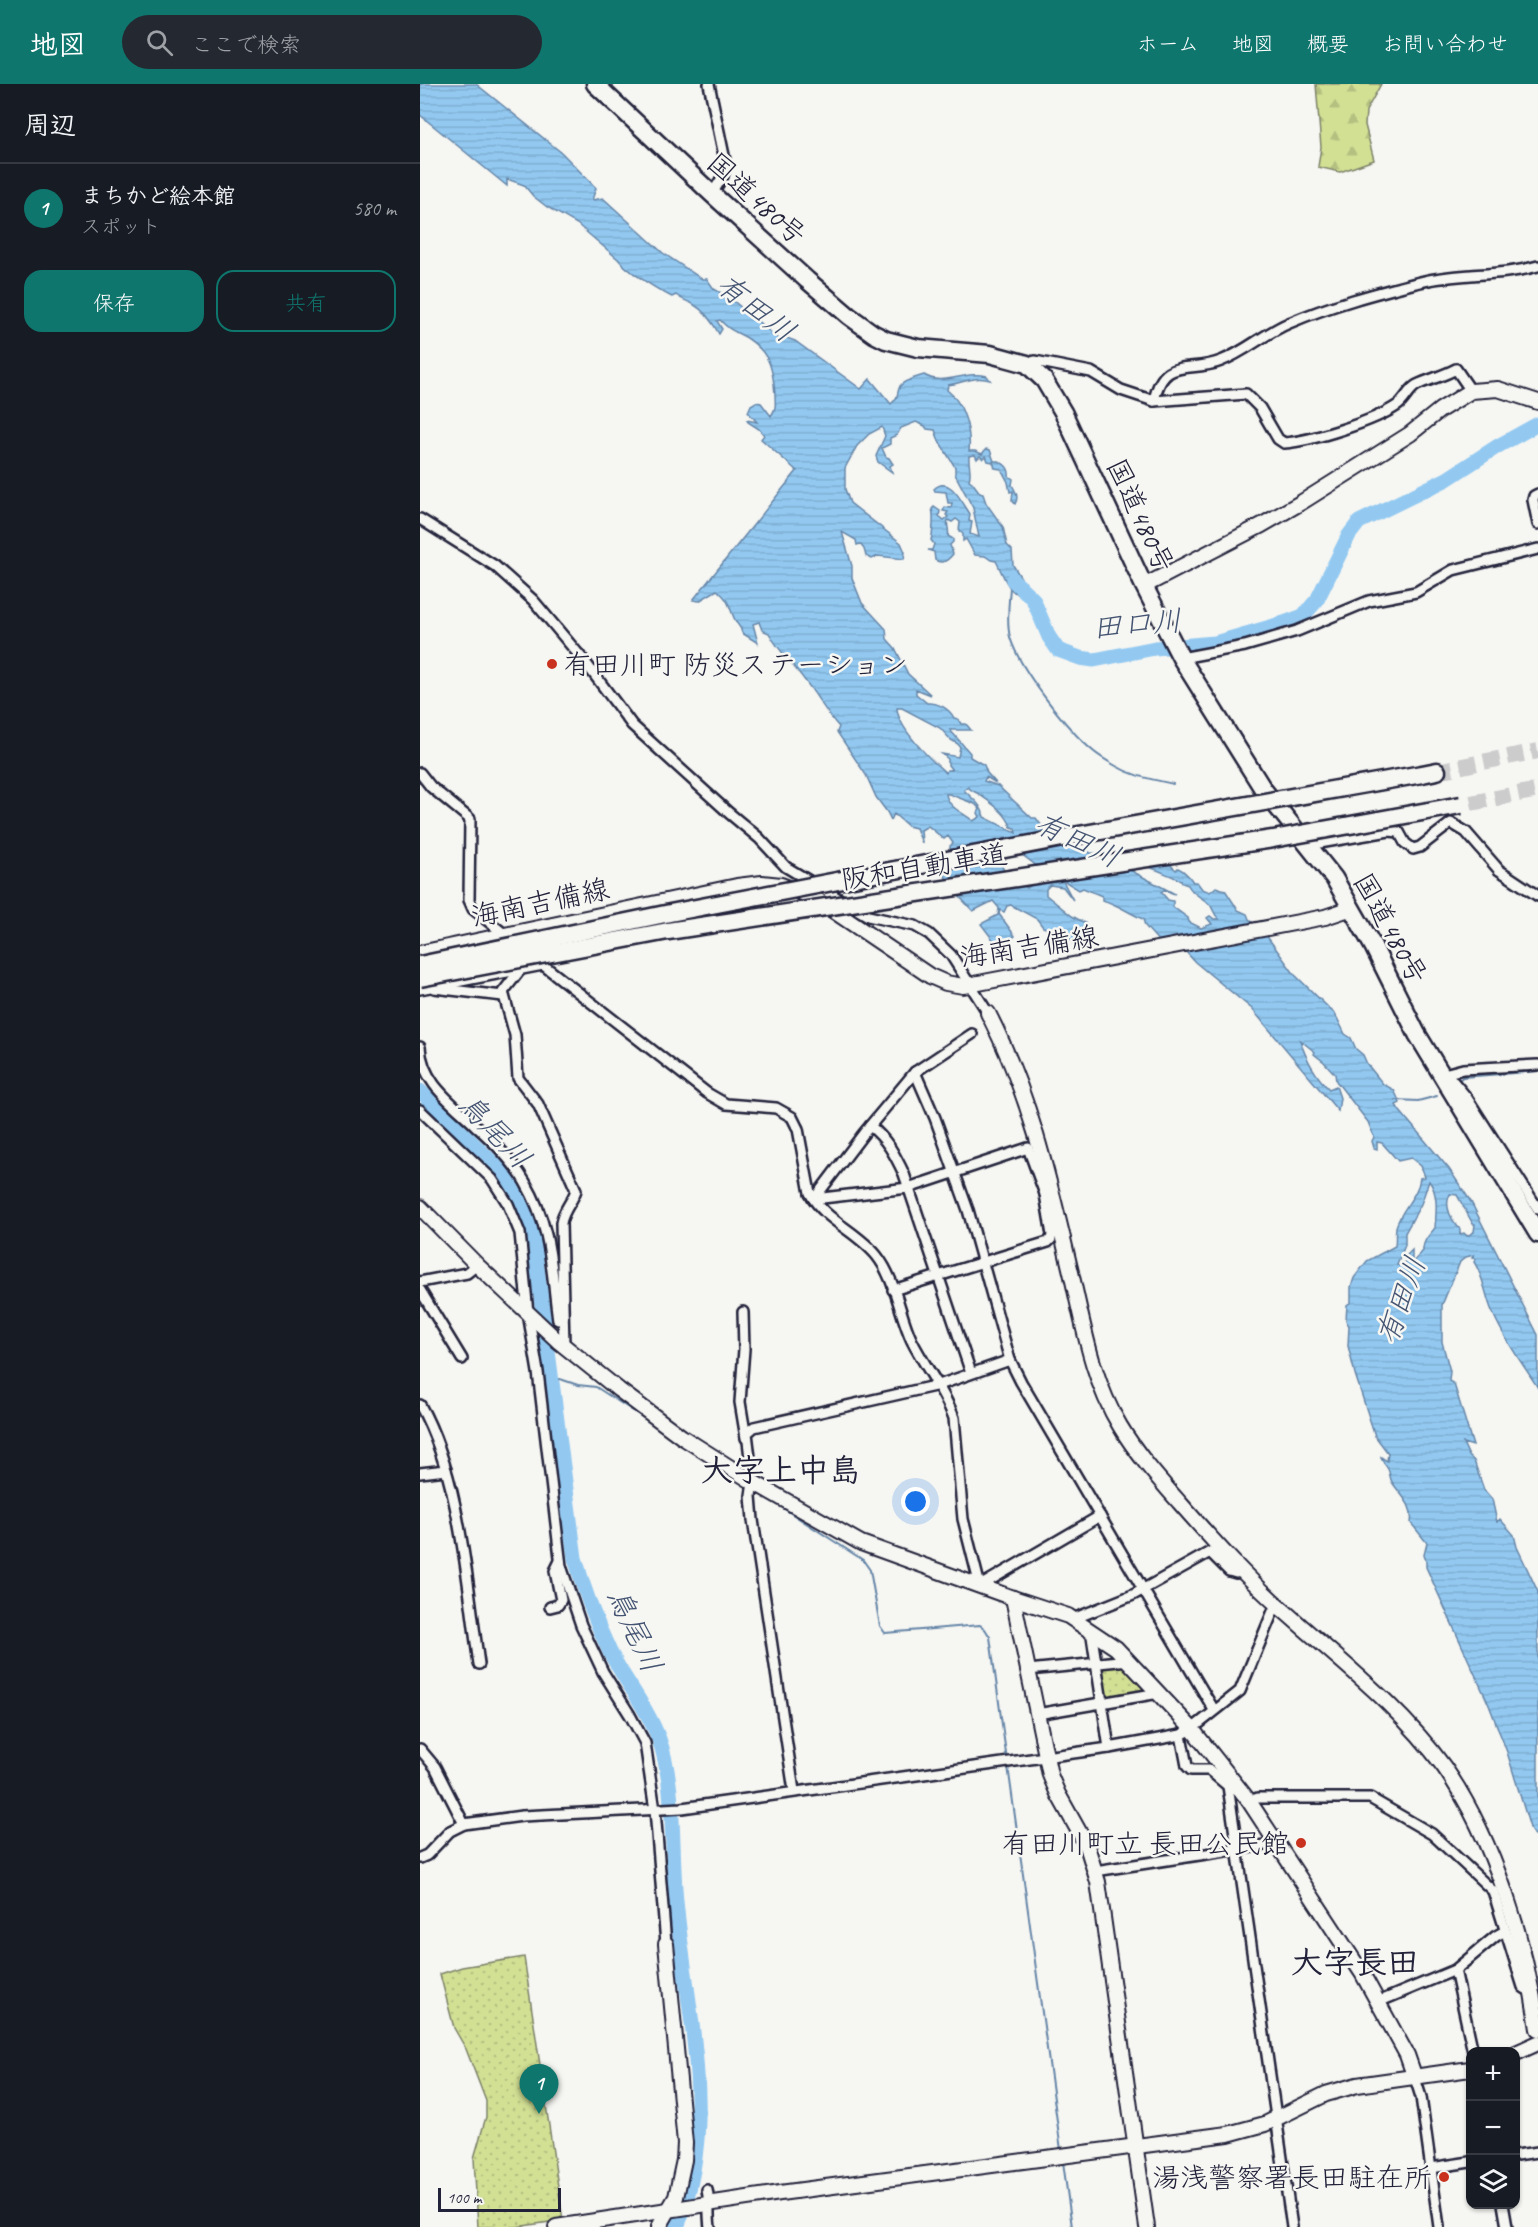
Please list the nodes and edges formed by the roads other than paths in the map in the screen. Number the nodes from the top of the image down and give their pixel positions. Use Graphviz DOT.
graph roads {
  1 [pos="595,84"];
  2 [pos="709,84"];
  3 [pos="712,194"];
  4 [pos="1538,266"];
  5 [pos="1027,364"];
  6 [pos="1471,391"];
  7 [pos="1154,401"];
  8 [pos="1538,402"];
  9 [pos="1538,494"];
  10 [pos="420,519"];
  11 [pos="1538,524"];
  12 [pos="1538,549"];
  13 [pos="1144,586"];
  14 [pos="1180,656"];
  15 [pos="1430,772"];
  16 [pos="420,773"];
  17 [pos="1466,804"];
  18 [pos="1308,845"];
  19 [pos="1538,896"];
  20 [pos="1352,908"];
  21 [pos="506,935"];
  22 [pos="420,953"];
  23 [pos="543,964"];
  24 [pos="420,965"];
  25 [pos="522,969"];
  26 [pos="425,982"];
  27 [pos="975,985"];
  28 [pos="420,990"];
  29 [pos="503,996"];
  30 [pos="988,1013"];
  31 [pos="972,1034"];
  32 [pos="420,1047"];
  33 [pos="1538,1065"];
  34 [pos="915,1072"];
  35 [pos="1442,1074"];
  36 [pos="420,1110"];
  37 [pos="870,1126"];
  38 [pos="955,1172"];
  39 [pos="908,1188"];
  40 [pos="1049,1193"];
  41 [pos="814,1199"];
  42 [pos="420,1207"];
  43 [pos="1538,1209"];
  44 [pos="1538,1234"];
  45 [pos="983,1262"];
  46 [pos="477,1265"];
  47 [pos="938,1276"];
  48 [pos="420,1282"];
  49 [pos="420,1290"];
  50 [pos="893,1290"];
  51 [pos="743,1312"];
  52 [pos="531,1316"];
  53 [pos="562,1343"];
  54 [pos="462,1359"];
  55 [pos="1010,1360"];
  56 [pos="971,1373"];
  57 [pos="939,1385"];
  58 [pos="420,1406"];
  59 [pos="746,1438"];
  60 [pos="446,1470"];
  61 [pos="420,1473"];
  62 [pos="753,1482"];
  63 [pos="1100,1516"];
  64 [pos="560,1561"];
  65 [pos="1241,1569"];
  66 [pos="980,1586"];
  67 [pos="1142,1590"];
  68 [pos="1013,1598"];
  69 [pos="1276,1604"];
  70 [pos="550,1607"];
  71 [pos="1073,1619"];
  72 [pos="1091,1630"];
  73 [pos="1129,1660"];
  74 [pos="479,1664"];
  75 [pos="1096,1664"];
  76 [pos="1028,1670"];
  77 [pos="1160,1693"];
  78 [pos="1101,1703"];
  79 [pos="1214,1710"];
  80 [pos="1038,1714"];
  81 [pos="1186,1732"];
  82 [pos="1109,1748"];
  83 [pos="420,1749"];
  84 [pos="1046,1757"];
  85 [pos="1230,1783"];
  86 [pos="794,1791"];
  87 [pos="1249,1801"];
  88 [pos="657,1810"];
  89 [pos="464,1824"];
  90 [pos="1278,1843"];
  91 [pos="1238,1850"];
  92 [pos="420,1858"];
  93 [pos="1095,1871"];
  94 [pos="1505,1931"];
  95 [pos="666,1944"];
  96 [pos="1455,1970"];
  97 [pos="1532,1989"];
  98 [pos="1378,2002"];
  99 [pos="1538,2029"];
  100 [pos="1538,2043"];
  101 [pos="1472,2047"];
  102 [pos="1520,2051"];
  103 [pos="1466,2070"];
  104 [pos="1415,2078"];
  105 [pos="1276,2120"];
  106 [pos="1136,2147"];
  107 [pos="1538,2152"];
  108 [pos="1520,2154"];
  109 [pos="1466,2163"];
  110 [pos="1431,2168"];
  111 [pos="707,2199"];
  112 [pos="674,2208"];
  113 [pos="1504,2209"];
  114 [pos="556,2227"];
  115 [pos="659,2227"];
  116 [pos="710,2227"];
  117 [pos="1147,2227"];
  118 [pos="1292,2227"];
  119 [pos="1439,2227"];
  120 [pos="1507,2227"];
  1 -- 3 [label="highway, 国道480号"];
  2 -- 3 [label="street"];
  3 -- 5 [label="highway, 国道480号"];
  4 -- 7 [label="street"];
  5 -- 7 [label="street"];
  5 -- 13 [label="highway, 国道480号"];
  6 -- 7 [label="street"];
  6 -- 8 [label="street"];
  6 -- 13 [label="street"];
  9 -- 11 [label="street"];
  10 -- 27 [label="street"];
  12 -- 14 [label="street"];
  13 -- 14 [label="highway, 国道480号"];
  14 -- 18 [label="highway, 国道480号"];
  15 -- 24 [label="highway, 阪和自動車道, bridge"];
  16 -- 21 [label="street"];
  17 -- 26 [label="highway, 阪和自動車道, bridge"];
  18 -- 19 [label="street"];
  18 -- 20 [label="highway, 国道480号"];
  20 -- 27 [label="street, 海南吉備線"];
  20 -- 35 [label="highway, 国道480号"];
  21 -- 22 [label="street, 海南吉備線"];
  21 -- 23 [label="street"];
  21 -- 27 [label="street, 海南吉備線"];
  23 -- 25 [label="street"];
  23 -- 41 [label="street"];
  25 -- 26 [label="street"];
  25 -- 29 [label="street"];
  26 -- 28 [label="street"];
  26 -- 29 [label="street"];
  27 -- 30 [label="street"];
  29 -- 53 [label="street"];
  30 -- 40 [label="street"];
  31 -- 34 [label="street"];
  32 -- 53 [label="street"];
  33 -- 35 [label="street"];
  34 -- 37 [label="street"];
  34 -- 38 [label="street"];
  35 -- 43 [label="street"];
  35 -- 44 [label="highway, 国道480号"];
  36 -- 52 [label="street"];
  37 -- 39 [label="street"];
  37 -- 41 [label="street"];
  38 -- 39 [label="street"];
  38 -- 40 [label="street"];
  38 -- 45 [label="street"];
  39 -- 41 [label="street"];
  39 -- 47 [label="street"];
  40 -- 45 [label="street"];
  40 -- 65 [label="street"];
  41 -- 50 [label="street"];
  42 -- 46 [label="street"];
  45 -- 47 [label="street"];
  45 -- 55 [label="street"];
  46 -- 48 [label="street"];
  46 -- 52 [label="street"];
  47 -- 50 [label="street"];
  47 -- 56 [label="street"];
  49 -- 54 [label="street"];
  50 -- 57 [label="street"];
  51 -- 59 [label="street"];
  52 -- 53 [label="street"];
  52 -- 64 [label="street"];
  53 -- 62 [label="street"];
  55 -- 56 [label="street"];
  55 -- 63 [label="street"];
  56 -- 57 [label="street"];
  57 -- 59 [label="street"];
  57 -- 66 [label="street"];
  58 -- 60 [label="street"];
  59 -- 62 [label="street"];
  60 -- 61 [label="street"];
  60 -- 74 [label="street"];
  62 -- 66 [label="street"];
  62 -- 86 [label="street"];
  63 -- 66 [label="street"];
  63 -- 67 [label="street"];
  64 -- 70 [label="street"];
  64 -- 88 [label="street"];
  65 -- 67 [label="street"];
  65 -- 69 [label="street"];
  66 -- 68 [label="street"];
  67 -- 71 [label="street"];
  67 -- 79 [label="street"];
  68 -- 71 [label="street"];
  68 -- 76 [label="street"];
  69 -- 79 [label="street"];
  69 -- 97 [label="street"];
  71 -- 72 [label="street"];
  72 -- 73 [label="street"];
  72 -- 75 [label="street"];
  73 -- 75 [label="street"];
  73 -- 77 [label="street"];
  75 -- 76 [label="street"];
  75 -- 78 [label="street"];
  76 -- 80 [label="street"];
  77 -- 78 [label="street"];
  77 -- 81 [label="street"];
  78 -- 80 [label="street"];
  78 -- 82 [label="street"];
  79 -- 81 [label="street"];
  80 -- 84 [label="street"];
  81 -- 82 [label="street"];
  81 -- 85 [label="street"];
  81 -- 85 [label="street"];
  82 -- 84 [label="street"];
  83 -- 89 [label="street"];
  84 -- 86 [label="street"];
  84 -- 93 [label="street"];
  85 -- 87 [label="street"];
  85 -- 91 [label="street"];
  86 -- 88 [label="street"];
  87 -- 90 [label="street"];
  87 -- 94 [label="street"];
  88 -- 89 [label="street"];
  88 -- 95 [label="street"];
  89 -- 92 [label="street"];
  90 -- 91 [label="street"];
  90 -- 98 [label="street"];
  91 -- 93 [label="street"];
  91 -- 105 [label="street"];
  93 -- 106 [label="street"];
  94 -- 96 [label="street"];
  94 -- 97 [label="street"];
  95 -- 112 [label="street"];
  96 -- 98 [label="street"];
  96 -- 101 [label="street"];
  97 -- 99 [label="street"];
  98 -- 104 [label="street"];
  100 -- 102 [label="street"];
  103 -- 104 [label="street"];
  104 -- 105 [label="street"];
  104 -- 110 [label="street"];
  105 -- 106 [label="street"];
  105 -- 118 [label="street"];
  106 -- 111 [label="street"];
  106 -- 117 [label="street"];
  107 -- 108 [label="street"];
  109 -- 110 [label="street"];
  110 -- 119 [label="street"];
  111 -- 112 [label="street"];
  111 -- 116 [label="street"];
  112 -- 114 [label="street"];
  112 -- 115 [label="street"];
  113 -- 120 [label="street"];
}
